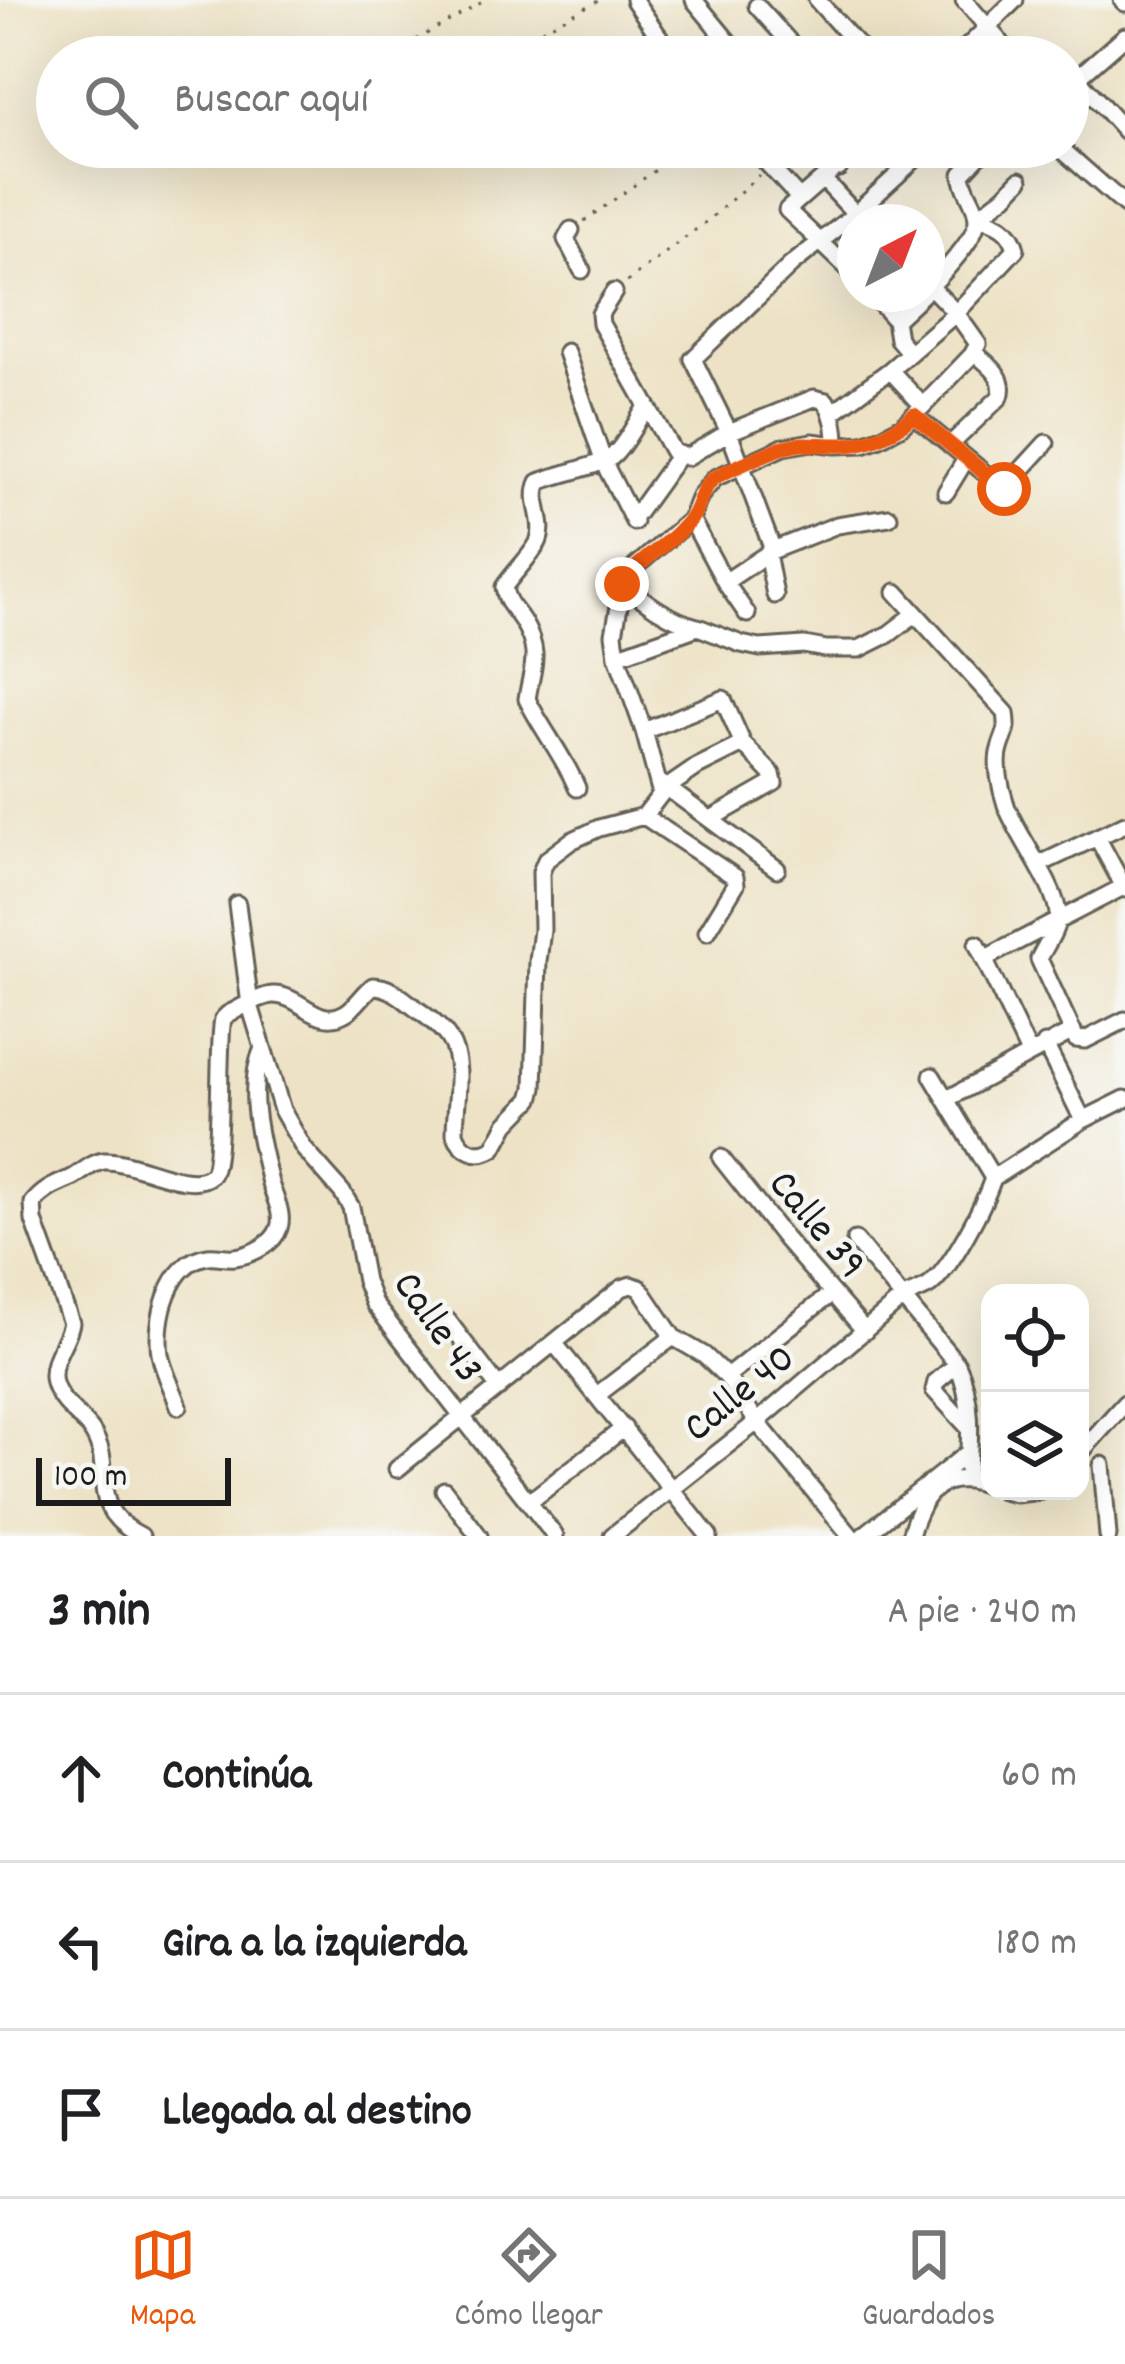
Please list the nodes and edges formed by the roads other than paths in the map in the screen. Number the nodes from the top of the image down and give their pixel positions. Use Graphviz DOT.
graph roads {
  1 [pos="634,0"];
  2 [pos="694,0"];
  3 [pos="841,0"];
  4 [pos="964,0"];
  5 [pos="1015,0"];
  6 [pos="757,6"];
  7 [pos="822,6"];
  8 [pos="988,27"];
  9 [pos="659,36"];
  10 [pos="724,36"];
  11 [pos="784,36"];
  12 [pos="849,36"];
  13 [pos="979,36"];
  14 [pos="996,36"];
  15 [pos="1125,36"];
  16 [pos="1089,65"];
  17 [pos="1089,96"];
  18 [pos="1125,131"];
  19 [pos="772,168"];
  20 [pos="837,168"];
  21 [pos="908,168"];
  22 [pos="968,168"];
  23 [pos="1083,168"];
  24 [pos="824,180"];
  25 [pos="1020,180"];
  26 [pos="799,198"];
  27 [pos="846,204"];
  28 [pos="873,204"];
  29 [pos="1125,205"];
  30 [pos="977,217"];
  31 [pos="571,230"];
  32 [pos="837,231"];
  33 [pos="821,241"];
  34 [pos="837,257"];
  35 [pos="945,268"];
  36 [pos="582,270"];
  37 [pos="614,292"];
  38 [pos="945,304"];
  39 [pos="888,312"];
  40 [pos="903,312"];
  41 [pos="956,313"];
  42 [pos="895,320"];
  43 [pos="566,352"];
  44 [pos="974,352"];
  45 [pos="910,353"];
  46 [pos="890,370"];
  47 [pos="647,405"];
  48 [pos="918,411"];
  49 [pos="832,413"];
  50 [pos="729,432"];
  51 [pos="1046,443"];
  52 [pos="836,446"];
  53 [pos="950,446"];
  54 [pos="679,455"];
  55 [pos="966,459"];
  56 [pos="604,463"];
  57 [pos="742,467"];
  58 [pos="946,492"];
  59 [pos="890,517"];
  60 [pos="691,519"];
  61 [pos="770,551"];
  62 [pos="724,582"];
  63 [pos="622,584"];
  64 [pos="896,592"];
  65 [pos="775,595"];
  66 [pos="747,614"];
  67 [pos="915,614"];
  68 [pos="698,627"];
  69 [pos="617,656"];
  70 [pos="644,731"];
  71 [pos="743,744"];
  72 [pos="664,785"];
  73 [pos="577,788"];
  74 [pos="644,815"];
  75 [pos="710,819"];
  76 [pos="1125,824"];
  77 [pos="1097,837"];
  78 [pos="1038,865"];
  79 [pos="777,869"];
  80 [pos="1125,888"];
  81 [pos="238,904"];
  82 [pos="1056,924"];
  83 [pos="707,932"];
  84 [pos="250,1005"];
  85 [pos="1125,1020"];
  86 [pos="1077,1036"];
  87 [pos="1045,1044"];
  88 [pos="263,1048"];
  89 [pos="1029,1053"];
  90 [pos="932,1076"];
  91 [pos="947,1099"];
  92 [pos="1125,1099"];
  93 [pos="1083,1120"];
  94 [pos="721,1158"];
  95 [pos="993,1178"];
  96 [pos="855,1240"];
  97 [pos="832,1293"];
  98 [pos="904,1297"];
  99 [pos="448,1321"];
  100 [pos="865,1331"];
  101 [pos="673,1337"];
  102 [pos="555,1343"];
  103 [pos="957,1364"];
  104 [pos="727,1377"];
  105 [pos="499,1388"];
  106 [pos="597,1395"];
  107 [pos="1125,1403"];
  108 [pos="179,1406"];
  109 [pos="462,1418"];
  110 [pos="757,1422"];
  111 [pos="624,1428"];
  112 [pos="971,1430"];
  113 [pos="1089,1443"];
  114 [pos="969,1452"];
  115 [pos="1102,1466"];
  116 [pos="397,1469"];
  117 [pos="967,1478"];
  118 [pos="981,1483"];
  119 [pos="672,1489"];
  120 [pos="444,1490"];
  121 [pos="530,1502"];
  122 [pos="851,1535"];
  123 [pos="141,1536"];
  124 [pos="479,1536"];
  125 [pos="555,1536"];
  126 [pos="611,1536"];
  127 [pos="709,1536"];
  128 [pos="910,1536"];
  129 [pos="1108,1536"];
  1 -- 9 [label="street"];
  2 -- 10 [label="street"];
  3 -- 7 [label="street"];
  4 -- 8 [label="street"];
  5 -- 8 [label="street"];
  6 -- 11 [label="street"];
  7 -- 12 [label="street"];
  8 -- 13 [label="street"];
  8 -- 14 [label="street"];
  15 -- 16 [label="street"];
  17 -- 18 [label="street"];
  19 -- 26 [label="street"];
  20 -- 24 [label="street"];
  21 -- 28 [label="street"];
  22 -- 30 [label="street"];
  23 -- 29 [label="street"];
  24 -- 26 [label="street"];
  24 -- 27 [label="street"];
  25 -- 30 [label="street"];
  26 -- 33 [label="street"];
  30 -- 35 [label="street"];
  30 -- 41 [label="street"];
  31 -- 36 [label="street"];
  32 -- 33 [label="street"];
  33 -- 34 [label="street"];
  33 -- 50 [label="street"];
  37 -- 47 [label="street"];
  38 -- 41 [label="street"];
  39 -- 42 [label="street"];
  40 -- 42 [label="street"];
  41 -- 44 [label="street"];
  41 -- 45 [label="street"];
  42 -- 45 [label="street"];
  43 -- 56 [label="street"];
  44 -- 48 [label="street"];
  44 -- 53 [label="street"];
  45 -- 46 [label="street"];
  46 -- 48 [label="street"];
  46 -- 49 [label="street"];
  47 -- 54 [label="street"];
  47 -- 56 [label="street"];
  48 -- 52 [label="street"];
  48 -- 53 [label="street"];
  49 -- 50 [label="street"];
  49 -- 52 [label="street"];
  50 -- 54 [label="street"];
  50 -- 57 [label="street"];
  51 -- 55 [label="street"];
  52 -- 57 [label="street"];
  53 -- 55 [label="street"];
  54 -- 56 [label="street"];
  55 -- 58 [label="street"];
  56 -- 73 [label="street"];
  57 -- 60 [label="street"];
  57 -- 61 [label="street"];
  59 -- 61 [label="street"];
  60 -- 62 [label="street"];
  60 -- 63 [label="street"];
  61 -- 62 [label="street"];
  61 -- 65 [label="street"];
  62 -- 66 [label="street"];
  63 -- 68 [label="street"];
  63 -- 69 [label="street"];
  64 -- 67 [label="street"];
  67 -- 68 [label="street"];
  67 -- 78 [label="street"];
  68 -- 69 [label="street"];
  69 -- 70 [label="street"];
  70 -- 71 [label="street"];
  70 -- 72 [label="street"];
  71 -- 72 [label="street"];
  71 -- 75 [label="street"];
  72 -- 74 [label="street"];
  72 -- 75 [label="street"];
  74 -- 83 [label="street"];
  74 -- 84 [label="street"];
  75 -- 79 [label="street"];
  76 -- 77 [label="street"];
  77 -- 78 [label="street"];
  77 -- 80 [label="street"];
  78 -- 82 [label="street"];
  80 -- 82 [label="street"];
  81 -- 84 [label="street, Calle 43"];
  82 -- 86 [label="street"];
  82 -- 89 [label="street"];
  84 -- 88 [label="street, Calle 43"];
  84 -- 123 [label="street"];
  85 -- 86 [label="street"];
  86 -- 87 [label="street"];
  87 -- 89 [label="street"];
  87 -- 93 [label="street"];
  88 -- 108 [label="street"];
  88 -- 109 [label="street, Calle 43"];
  89 -- 91 [label="street"];
  90 -- 91 [label="street"];
  91 -- 95 [label="street"];
  92 -- 93 [label="street"];
  93 -- 95 [label="street"];
  94 -- 97 [label="street, Calle 39"];
  95 -- 98 [label="street, Calle 40"];
  96 -- 98 [label="street"];
  97 -- 100 [label="street, Calle 39"];
  97 -- 104 [label="street"];
  98 -- 100 [label="street, Calle 40"];
  98 -- 103 [label="street"];
  99 -- 105 [label="street"];
  100 -- 110 [label="street, Calle 40"];
  101 -- 102 [label="street"];
  101 -- 104 [label="street"];
  101 -- 106 [label="street"];
  102 -- 105 [label="street"];
  102 -- 106 [label="street"];
  103 -- 112 [label="street"];
  103 -- 112 [label="street"];
  104 -- 110 [label="street"];
  105 -- 109 [label="street"];
  106 -- 111 [label="street"];
  107 -- 113 [label="street"];
  109 -- 116 [label="street"];
  109 -- 121 [label="street, Calle 43"];
  110 -- 119 [label="street, Calle 40"];
  110 -- 122 [label="street"];
  111 -- 119 [label="street"];
  111 -- 121 [label="street"];
  112 -- 114 [label="street"];
  114 -- 117 [label="street"];
  114 -- 122 [label="street"];
  115 -- 129 [label="street"];
  117 -- 118 [label="street"];
  117 -- 128 [label="street"];
  119 -- 126 [label="street, Calle 40"];
  119 -- 127 [label="street"];
  120 -- 124 [label="street"];
  121 -- 125 [label="street, Calle 43"];
}
